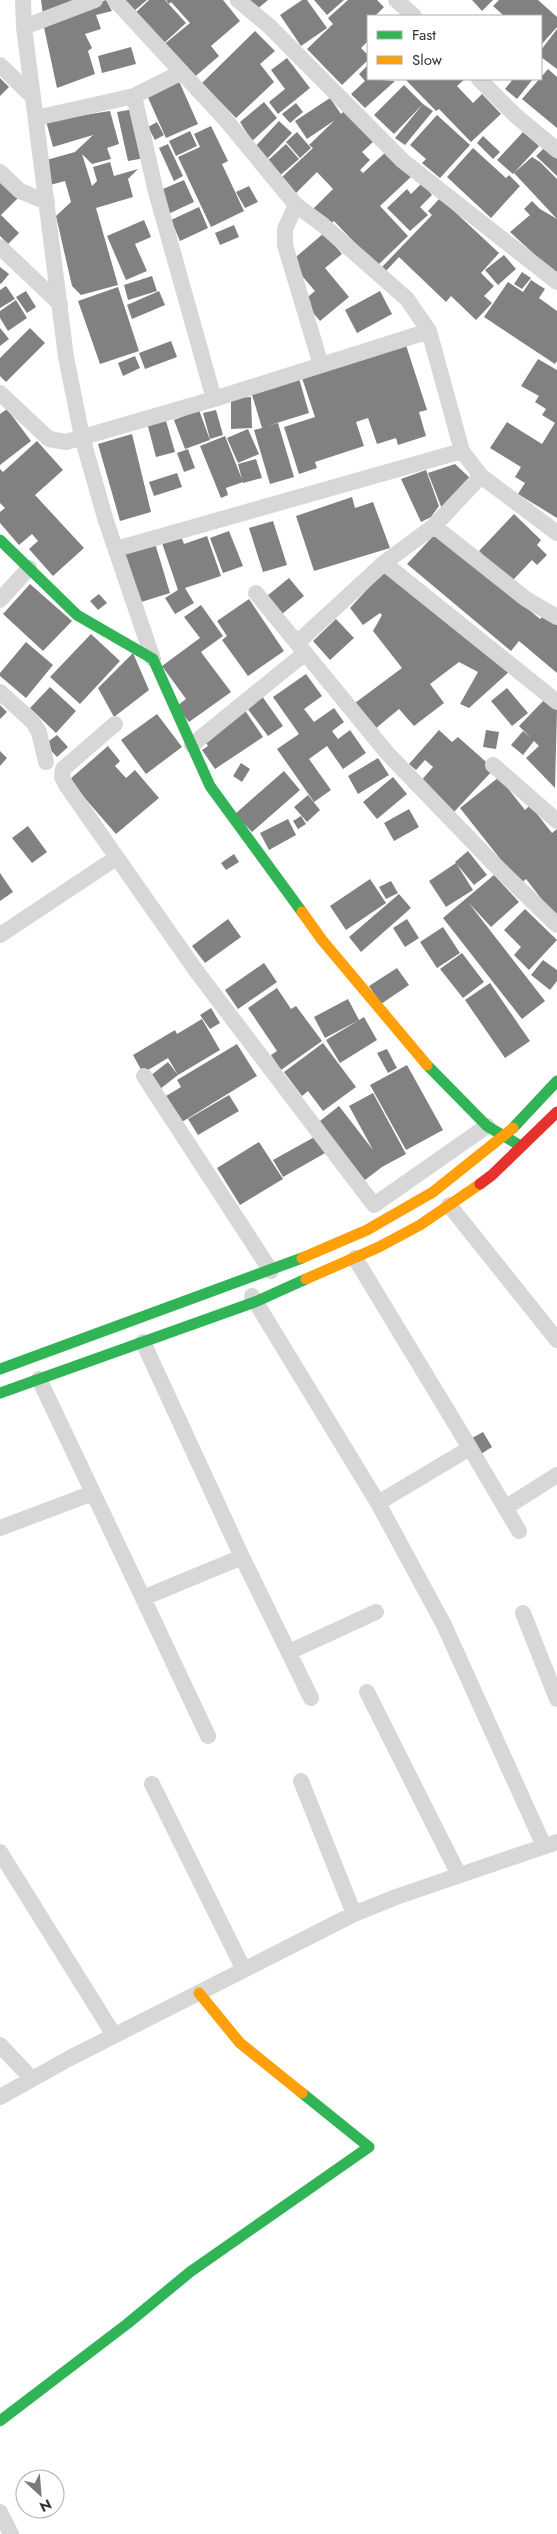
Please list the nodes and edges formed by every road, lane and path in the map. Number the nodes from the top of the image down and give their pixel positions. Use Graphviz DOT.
graph roads {
  1 [pos="22,0"];
  2 [pos="95,0"];
  3 [pos="115,0"];
  4 [pos="238,0"];
  5 [pos="396,0"];
  6 [pos="413,15"];
  7 [pos="24,27"];
  8 [pos="0,65"];
  9 [pos="182,72"];
  10 [pos="479,80"];
  11 [pos="134,96"];
  12 [pos="33,97"];
  13 [pos="36,118"];
  14 [pos="557,150"];
  15 [pos="0,172"];
  16 [pos="47,202"];
  17 [pos="296,205"];
  18 [pos="0,247"];
  19 [pos="557,282"];
  20 [pos="60,304"];
  21 [pos="429,331"];
  22 [pos="321,365"];
  23 [pos="0,393"];
  24 [pos="214,399"];
  25 [pos="82,438"];
  26 [pos="462,451"];
  27 [pos="481,476"];
  28 [pos="434,526"];
  29 [pos="557,533"];
  30 [pos="0,540"];
  31 [pos="116,549"];
  32 [pos="384,563"];
  33 [pos="29,568"];
  34 [pos="256,593"];
  35 [pos="0,600"];
  36 [pos="557,617"];
  37 [pos="301,648"];
  38 [pos="152,659"];
  39 [pos="0,692"];
  40 [pos="557,702"];
  41 [pos="115,724"];
  42 [pos="192,745"];
  43 [pos="46,762"];
  44 [pos="493,765"];
  45 [pos="557,821"];
  46 [pos="116,858"];
  47 [pos="557,925"];
  48 [pos="0,935"];
  49 [pos="144,1076"];
  50 [pos="557,1081"];
  51 [pos="557,1112"];
  52 [pos="488,1126"];
  53 [pos="502,1136"];
  54 [pos="522,1147"];
  55 [pos="374,1204"];
  56 [pos="449,1205"];
  57 [pos="386,1220"];
  58 [pos="396,1238"];
  59 [pos="355,1258"];
  60 [pos="271,1271"];
  61 [pos="243,1281"];
  62 [pos="255,1302"];
  63 [pos="557,1340"];
  64 [pos="143,1342"];
  65 [pos="1,1367"];
  66 [pos="39,1379"];
  67 [pos="8,1391"];
  68 [pos="470,1448"];
  69 [pos="557,1475"];
  70 [pos="93,1493"];
  71 [pos="378,1503"];
  72 [pos="505,1508"];
  73 [pos="0,1528"];
  74 [pos="519,1531"];
  75 [pos="242,1557"];
  76 [pos="142,1598"];
  77 [pos="376,1612"];
  78 [pos="523,1613"];
  79 [pos="289,1652"];
  80 [pos="367,1692"];
  81 [pos="311,1698"];
  82 [pos="557,1698"];
  83 [pos="208,1736"];
  84 [pos="301,1781"];
  85 [pos="152,1784"];
  86 [pos="550,1844"];
  87 [pos="0,1852"];
  88 [pos="459,1875"];
  89 [pos="354,1914"];
  90 [pos="244,1970"];
  91 [pos="199,1993"];
  92 [pos="114,2036"];
  93 [pos="0,2045"];
  94 [pos="32,2079"];
  95 [pos="0,2097"];
  96 [pos="0,2421"];
  97 [pos="0,2512"];
  98 [pos="10,2534"];
  1 -- 7 [label="street"];
  2 -- 7 [label="street"];
  3 -- 9 [label="street"];
  4 -- 19 [label="street"];
  5 -- 6 [label="street"];
  7 -- 12 [label="street"];
  8 -- 12 [label="street"];
  9 -- 11 [label="street"];
  9 -- 17 [label="street"];
  10 -- 14 [label="street"];
  11 -- 13 [label="street"];
  11 -- 24 [label="street"];
  12 -- 13 [label="street"];
  13 -- 16 [label="street"];
  15 -- 16 [label="street"];
  16 -- 20 [label="street"];
  17 -- 21 [label="street"];
  17 -- 22 [label="street"];
  18 -- 20 [label="street"];
  20 -- 25 [label="street"];
  21 -- 22 [label="street"];
  21 -- 26 [label="street"];
  22 -- 24 [label="street"];
  23 -- 25 [label="street"];
  24 -- 25 [label="street"];
  25 -- 31 [label="street"];
  26 -- 27 [label="street"];
  26 -- 31 [label="street"];
  27 -- 28 [label="street"];
  27 -- 29 [label="street"];
  28 -- 32 [label="street"];
  28 -- 36 [label="street"];
  30 -- 33 [label="street"];
  31 -- 38 [label="street"];
  32 -- 37 [label="street"];
  32 -- 40 [label="street"];
  33 -- 35 [label="street"];
  33 -- 38 [label="street"];
  34 -- 37 [label="street"];
  37 -- 42 [label="street"];
  37 -- 47 [label="street"];
  38 -- 42 [label="street"];
  39 -- 43 [label="street"];
  41 -- 46 [label="street"];
  42 -- 52 [label="street"];
  44 -- 45 [label="street"];
  46 -- 48 [label="street"];
  46 -- 55 [label="street"];
  49 -- 60 [label="street"];
  50 -- 53 [label="street"];
  51 -- 54 [label="street"];
  52 -- 53 [label="street"];
  52 -- 55 [label="street"];
  53 -- 54 [label="street"];
  53 -- 57 [label="street"];
  54 -- 56 [label="street"];
  55 -- 57 [label="street"];
  56 -- 58 [label="street"];
  56 -- 63 [label="street"];
  57 -- 58 [label="street"];
  57 -- 60 [label="street"];
  58 -- 59 [label="street"];
  59 -- 62 [label="street"];
  59 -- 68 [label="street"];
  60 -- 61 [label="street"];
  61 -- 62 [label="street"];
  61 -- 65 [label="street"];
  62 -- 64 [label="street"];
  62 -- 71 [label="street"];
  64 -- 66 [label="street"];
  64 -- 75 [label="street"];
  65 -- 67 [label="street"];
  66 -- 67 [label="street"];
  66 -- 70 [label="street"];
  68 -- 71 [label="street"];
  68 -- 72 [label="street"];
  69 -- 72 [label="street"];
  70 -- 73 [label="street"];
  70 -- 76 [label="street"];
  71 -- 86 [label="street"];
  72 -- 74 [label="street"];
  75 -- 76 [label="street"];
  75 -- 79 [label="street"];
  76 -- 83 [label="street"];
  77 -- 79 [label="street"];
  78 -- 82 [label="street"];
  79 -- 81 [label="street"];
  80 -- 88 [label="street"];
  84 -- 89 [label="street"];
  85 -- 90 [label="street"];
  86 -- 88 [label="street"];
  87 -- 92 [label="street"];
  88 -- 89 [label="street"];
  89 -- 90 [label="street"];
  90 -- 91 [label="street"];
  91 -- 92 [label="street"];
  91 -- 96 [label="street"];
  92 -- 94 [label="street"];
  93 -- 94 [label="street"];
  94 -- 95 [label="street"];
  97 -- 98 [label="street"];
}
